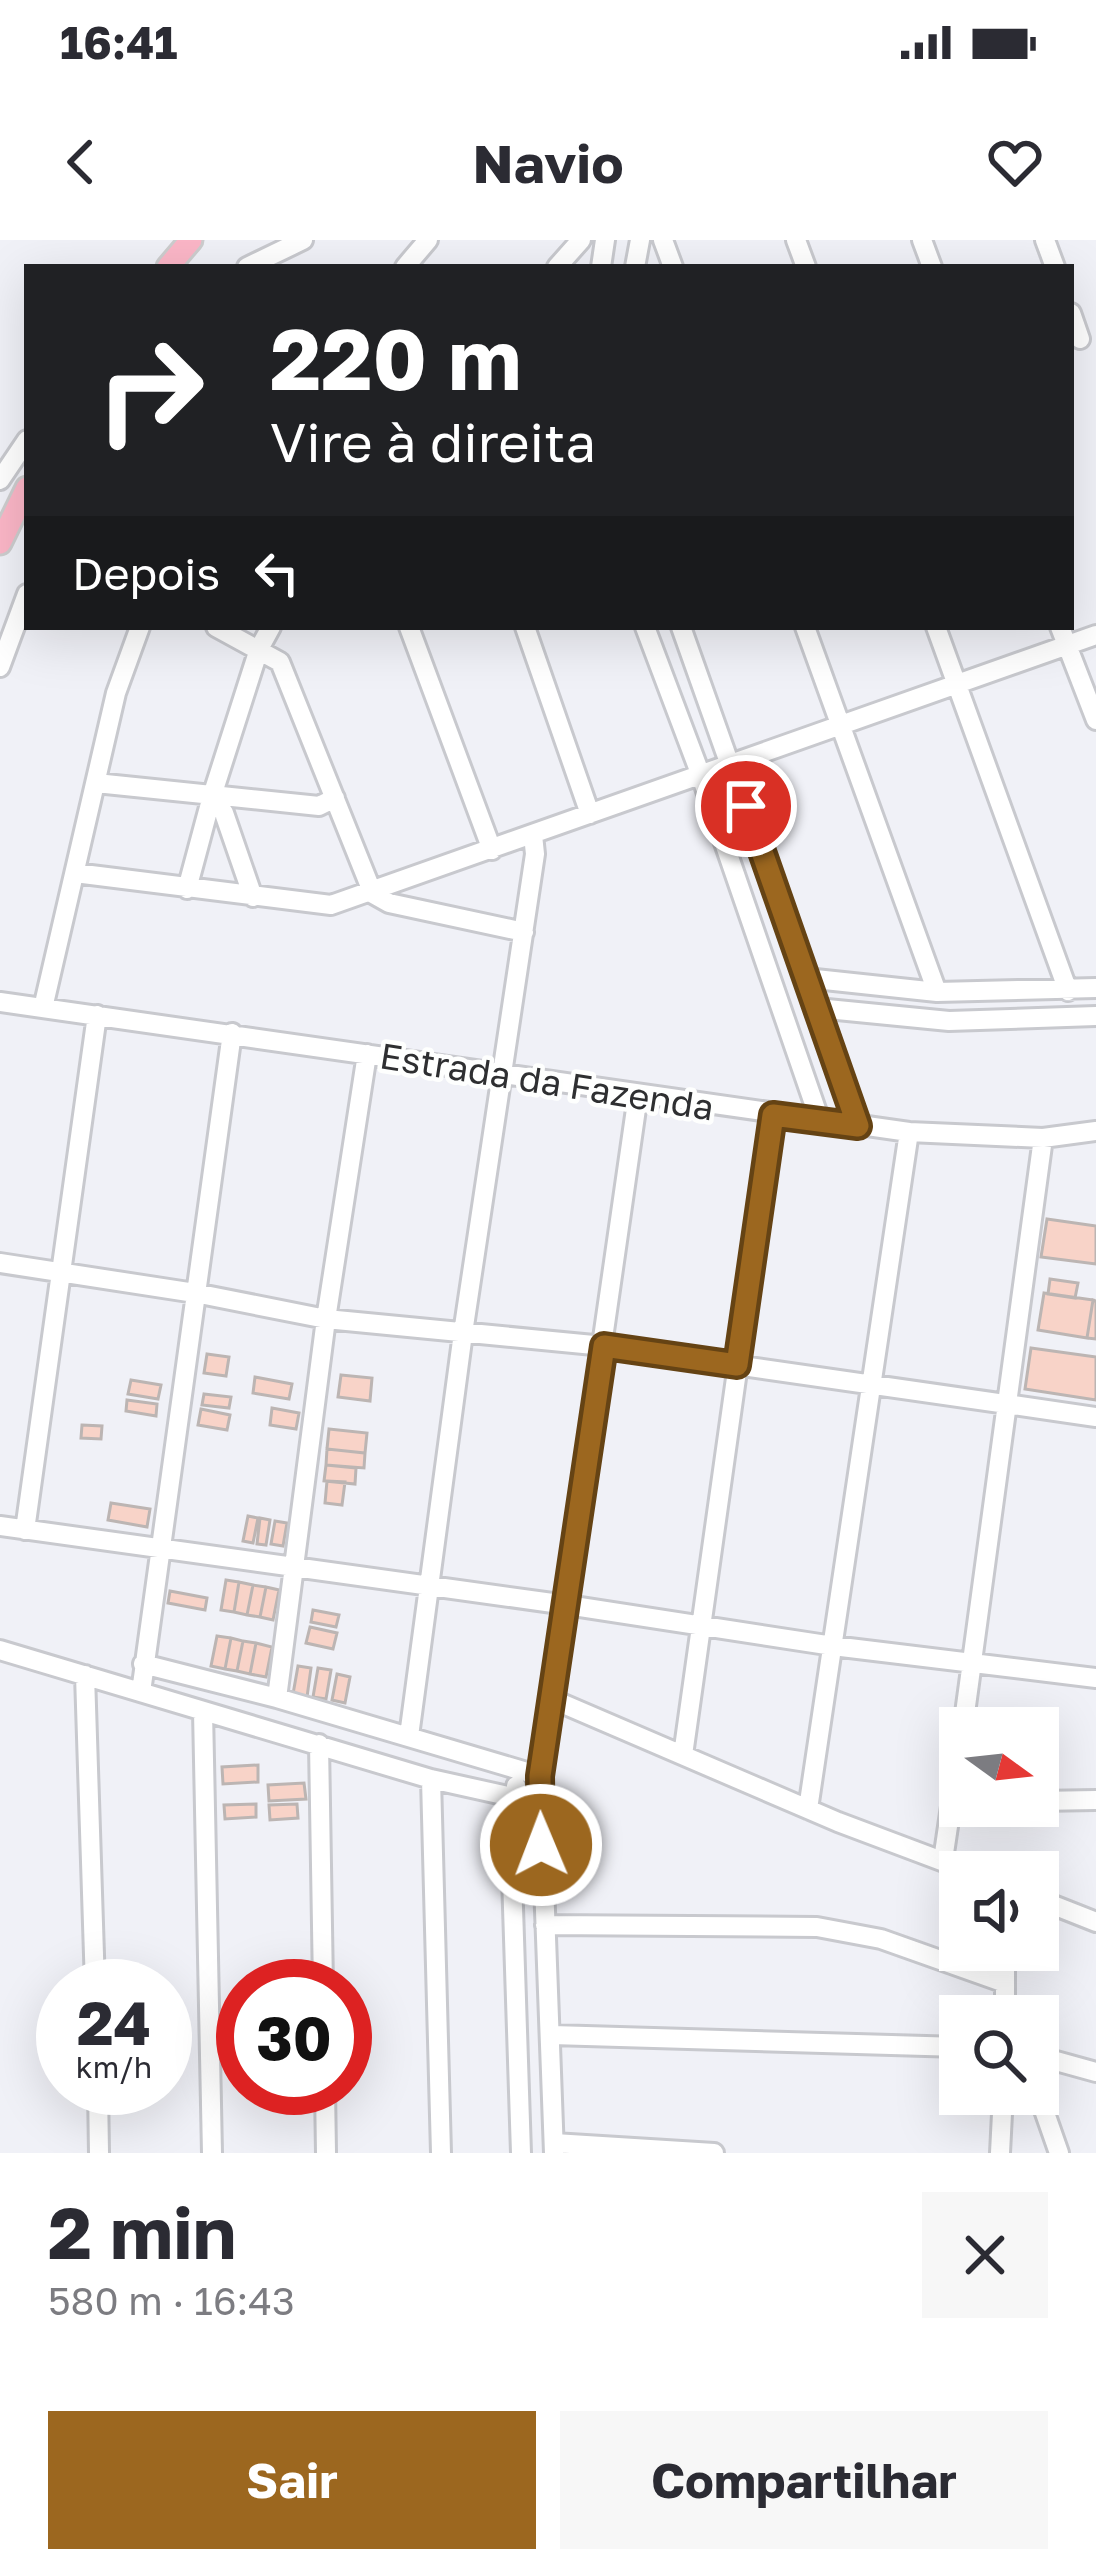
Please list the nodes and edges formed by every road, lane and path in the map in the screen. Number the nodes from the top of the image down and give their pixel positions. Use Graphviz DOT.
graph roads {
  1 [pos="191,240"];
  2 [pos="428,240"];
  3 [pos="581,240"];
  4 [pos="295,244"];
  5 [pos="171,264"];
  6 [pos="253,264"];
  7 [pos="408,264"];
  8 [pos="560,264"];
  9 [pos="24,444"];
  10 [pos="0,480"];
  11 [pos="24,494"];
  12 [pos="0,543"];
  13 [pos="24,602"];
  14 [pos="139,630"];
  15 [pos="222,630"];
  16 [pos="269,630"];
  17 [pos="410,630"];
  18 [pos="526,630"];
  19 [pos="646,630"];
  20 [pos="682,630"];
  21 [pos="806,630"];
  22 [pos="937,630"];
  23 [pos="1096,635"];
  24 [pos="1063,636"];
  25 [pos="259,649"];
  26 [pos="0,667"];
  27 [pos="955,683"];
  28 [pos="1096,720"];
  29 [pos="840,724"];
  30 [pos="731,763"];
  31 [pos="700,773"];
  32 [pos="95,783"];
  33 [pos="212,796"];
  34 [pos="335,798"];
  35 [pos="590,814"];
  36 [pos="532,835"];
  37 [pos="492,850"];
  38 [pos="74,873"];
  39 [pos="187,889"];
  40 [pos="373,894"];
  41 [pos="253,897"];
  42 [pos="524,932"];
  43 [pos="806,978"];
  44 [pos="1096,988"];
  45 [pos="1068,991"];
  46 [pos="937,992"];
  47 [pos="0,1003"];
  48 [pos="43,1008"];
  49 [pos="817,1008"];
  50 [pos="97,1015"];
  51 [pos="1096,1016"];
  52 [pos="232,1033"];
  53 [pos="367,1054"];
  54 [pos="503,1076"];
  55 [pos="638,1095"];
  56 [pos="773,1115"];
  57 [pos="820,1121"];
  58 [pos="858,1126"];
  59 [pos="1096,1131"];
  60 [pos="909,1132"];
  61 [pos="1043,1138"];
  62 [pos="0,1263"];
  63 [pos="59,1270"];
  64 [pos="194,1293"];
  65 [pos="326,1319"];
  66 [pos="463,1334"];
  67 [pos="604,1346"];
  68 [pos="737,1365"];
  69 [pos="873,1385"];
  70 [pos="1009,1404"];
  71 [pos="1096,1417"];
  72 [pos="0,1526"];
  73 [pos="25,1530"];
  74 [pos="158,1549"];
  75 [pos="296,1568"];
  76 [pos="427,1586"];
  77 [pos="567,1605"];
  78 [pos="701,1627"];
  79 [pos="833,1646"];
  80 [pos="0,1650"];
  81 [pos="143,1664"];
  82 [pos="972,1665"];
  83 [pos="85,1675"];
  84 [pos="1096,1678"];
  85 [pos="141,1692"];
  86 [pos="277,1698"];
  87 [pos="554,1700"];
  88 [pos="966,1707"];
  89 [pos="203,1711"];
  90 [pos="409,1736"];
  91 [pos="319,1744"];
  92 [pos="683,1756"];
  93 [pos="518,1769"];
  94 [pos="540,1776"];
  95 [pos="431,1779"];
  96 [pos="515,1798"];
  97 [pos="1096,1799"];
  98 [pos="1059,1801"];
  99 [pos="539,1803"];
  100 [pos="808,1809"];
  101 [pos="939,1858"];
  102 [pos="1059,1907"];
  103 [pos="1096,1922"];
  104 [pos="545,1925"];
  105 [pos="94,1959"];
  106 [pos="323,1959"];
  107 [pos="1005,1971"];
  108 [pos="1005,1983"];
  109 [pos="1005,1995"];
  110 [pos="552,2035"];
  111 [pos="939,2046"];
  112 [pos="1059,2062"];
  113 [pos="1096,2072"];
  114 [pos="98,2115"];
  115 [pos="325,2115"];
  116 [pos="1002,2115"];
  117 [pos="1046,2115"];
  118 [pos="554,2148"];
  119 [pos="99,2153"];
  120 [pos="212,2153"];
  121 [pos="326,2153"];
  122 [pos="441,2153"];
  123 [pos="521,2153"];
  124 [pos="714,2153"];
  125 [pos="1000,2153"];
  126 [pos="1059,2153"];
  1 -- 5 [label="main road"];
  2 -- 7 [label="street"];
  3 -- 8 [label="street"];
  4 -- 6 [label="street"];
  9 -- 10 [label="street"];
  11 -- 12 [label="main road"];
  13 -- 26 [label="street"];
  14 -- 32 [label="street"];
  15 -- 25 [label="street"];
  16 -- 25 [label="street"];
  17 -- 37 [label="street"];
  18 -- 35 [label="street"];
  19 -- 31 [label="street"];
  20 -- 30 [label="street"];
  21 -- 29 [label="street"];
  22 -- 27 [label="street"];
  23 -- 24 [label="street"];
  24 -- 27 [label="street"];
  24 -- 28 [label="street"];
  25 -- 33 [label="street"];
  25 -- 34 [label="street"];
  27 -- 29 [label="street"];
  27 -- 45 [label="street"];
  29 -- 30 [label="street"];
  29 -- 46 [label="street"];
  30 -- 31 [label="street"];
  30 -- 43 [label="street"];
  31 -- 35 [label="street"];
  31 -- 57 [label="street"];
  32 -- 33 [label="street"];
  32 -- 38 [label="street"];
  33 -- 34 [label="street"];
  33 -- 39 [label="street"];
  33 -- 41 [label="street"];
  34 -- 40 [label="street"];
  35 -- 36 [label="street"];
  36 -- 37 [label="street"];
  36 -- 42 [label="street"];
  37 -- 40 [label="street"];
  38 -- 39 [label="street"];
  38 -- 48 [label="street"];
  39 -- 41 [label="street"];
  40 -- 41 [label="street"];
  40 -- 42 [label="street"];
  42 -- 54 [label="street"];
  43 -- 46 [label="street"];
  43 -- 49 [label="street"];
  44 -- 45 [label="street"];
  45 -- 46 [label="street"];
  47 -- 48 [label="street, Estrada da Fazenda"];
  48 -- 50 [label="street, Estrada da Fazenda"];
  49 -- 51 [label="street"];
  49 -- 58 [label="street"];
  50 -- 52 [label="street, Estrada da Fazenda"];
  50 -- 63 [label="street"];
  52 -- 53 [label="street, Estrada da Fazenda"];
  52 -- 64 [label="street"];
  53 -- 54 [label="street, Estrada da Fazenda"];
  53 -- 65 [label="street"];
  54 -- 55 [label="street, Estrada da Fazenda"];
  54 -- 66 [label="street"];
  55 -- 56 [label="street, Estrada da Fazenda"];
  55 -- 67 [label="street"];
  56 -- 57 [label="street, Estrada da Fazenda"];
  56 -- 68 [label="street"];
  57 -- 58 [label="street, Estrada da Fazenda"];
  58 -- 60 [label="street, Estrada da Fazenda"];
  59 -- 61 [label="street, Estrada da Fazenda"];
  60 -- 61 [label="street, Estrada da Fazenda"];
  60 -- 69 [label="street"];
  61 -- 70 [label="street"];
  62 -- 63 [label="street"];
  63 -- 64 [label="street"];
  63 -- 73 [label="street"];
  64 -- 65 [label="street"];
  64 -- 74 [label="street"];
  65 -- 66 [label="street"];
  65 -- 75 [label="street"];
  66 -- 67 [label="street"];
  66 -- 76 [label="street"];
  67 -- 68 [label="street"];
  67 -- 77 [label="street"];
  68 -- 69 [label="street"];
  68 -- 78 [label="street"];
  69 -- 70 [label="street"];
  69 -- 79 [label="street"];
  70 -- 71 [label="street"];
  70 -- 82 [label="street"];
  72 -- 73 [label="street"];
  73 -- 74 [label="street"];
  74 -- 75 [label="street"];
  74 -- 81 [label="street"];
  75 -- 76 [label="street"];
  75 -- 86 [label="street"];
  76 -- 77 [label="street"];
  76 -- 90 [label="street"];
  77 -- 78 [label="street"];
  77 -- 87 [label="street"];
  78 -- 79 [label="street"];
  78 -- 92 [label="street"];
  79 -- 82 [label="street"];
  79 -- 100 [label="street"];
  80 -- 83 [label="street"];
  81 -- 85 [label="street"];
  81 -- 86 [label="street"];
  82 -- 84 [label="street"];
  82 -- 88 [label="street"];
  83 -- 85 [label="street"];
  83 -- 105 [label="street"];
  85 -- 89 [label="street"];
  86 -- 90 [label="street"];
  87 -- 92 [label="street"];
  87 -- 94 [label="street"];
  89 -- 91 [label="street"];
  89 -- 120 [label="street"];
  90 -- 93 [label="street"];
  91 -- 95 [label="street"];
  91 -- 106 [label="street"];
  92 -- 100 [label="street"];
  93 -- 94 [label="street"];
  93 -- 96 [label="street"];
  94 -- 99 [label="street"];
  95 -- 96 [label="street"];
  95 -- 122 [label="street"];
  96 -- 99 [label="street"];
  96 -- 123 [label="street"];
  97 -- 98 [label="street"];
  99 -- 104 [label="street"];
  100 -- 101 [label="street"];
  102 -- 103 [label="street"];
  104 -- 108 [label="street"];
  104 -- 110 [label="street"];
  107 -- 108 [label="street"];
  108 -- 109 [label="street"];
  110 -- 111 [label="street"];
  110 -- 118 [label="street"];
  112 -- 113 [label="street"];
  114 -- 119 [label="street"];
  115 -- 121 [label="street"];
  116 -- 125 [label="street"];
  117 -- 126 [label="street"];
  118 -- 124 [label="street"];
}
